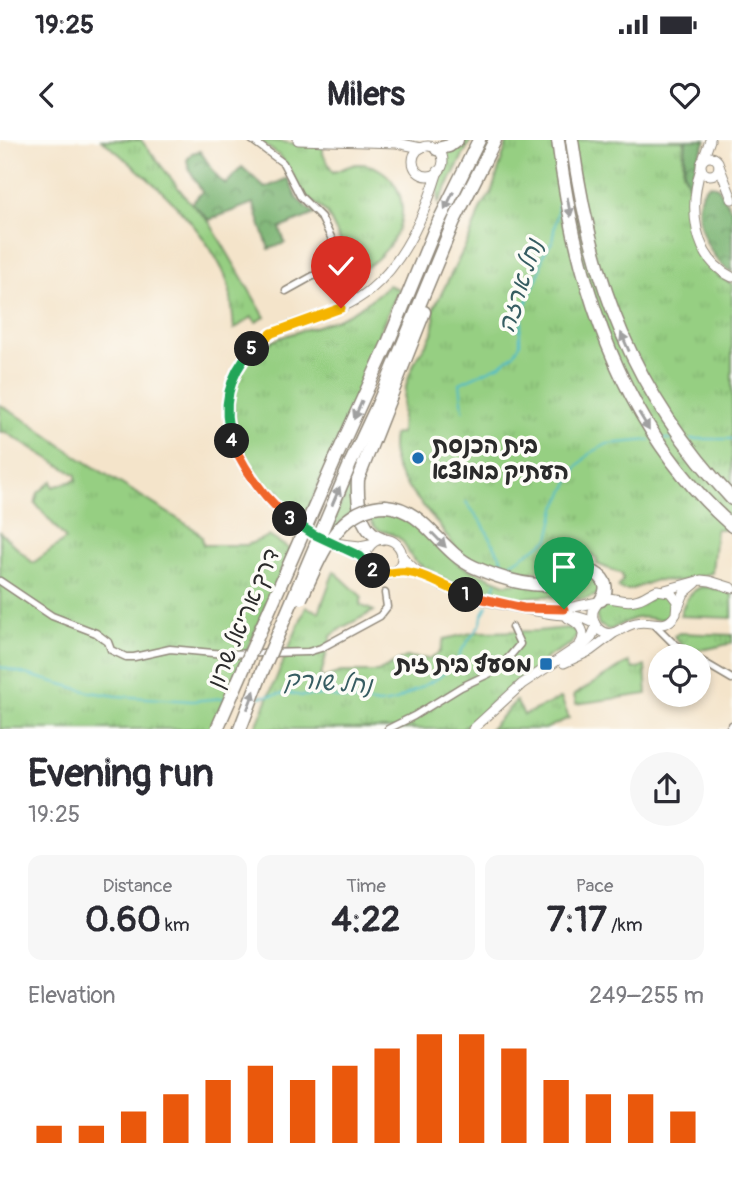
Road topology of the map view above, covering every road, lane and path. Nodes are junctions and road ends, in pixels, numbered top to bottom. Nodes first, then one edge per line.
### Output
1 (252, 140) edge
2 (298, 140) edge
3 (457, 140) edge
4 (479, 140) edge
5 (495, 140) edge
6 (558, 140) edge
7 (572, 140) edge
8 (710, 140) edge
9 (397, 141) edge
10 (382, 143) junction
11 (421, 148) junction
12 (437, 149) junction
13 (413, 162) junction
14 (702, 164) junction
15 (719, 166) junction
16 (438, 171) junction
17 (419, 173) junction
18 (711, 175) junction
19 (695, 196) junction
20 (731, 197) edge
21 (424, 210) junction
22 (455, 220) junction
23 (732, 277) edge
24 (286, 291) dead end
25 (732, 499) edge
26 (732, 526) edge
27 (327, 541) junction
28 (375, 541) junction
29 (402, 556) junction
30 (368, 565) junction
31 (394, 572) junction
32 (426, 576) junction
33 (701, 580) junction
34 (0, 581) edge
35 (732, 588) edge
36 (665, 590) junction
37 (385, 593) dead end
38 (599, 601) junction
39 (518, 607) junction
40 (678, 609) junction
41 (560, 615) junction
42 (673, 619) junction
43 (594, 623) junction
44 (653, 623) junction
45 (512, 627) dead end
46 (614, 633) junction
47 (675, 644) edge
48 (676, 644) edge
49 (564, 657) junction
50 (711, 667) edge
51 (262, 672) junction
52 (732, 679) edge
53 (506, 699) junction
54 (217, 729) edge
55 (240, 729) edge
56 (388, 729) edge
57 (473, 729) edge

1 - 24 street
2 - 10 main road
3 - 12 highway
4 -> 54 highway, דרך אריאל שרון, bridge
5 - 22 highway, דרך אריאל שרון
6 -> 26 highway
25 -> 7 highway
8 - 14 main road
9 - 10 main road
9 - 11 main road
10 - 13 main road
11 - 12 main road
11 - 13 main road
12 - 16 main road
13 - 17 main road
14 - 15 main road
14 - 18 main road
14 - 19 main road
15 - 18 main road
15 - 20 main road
16 - 17 main road
16 - 21 main road
17 - 21 main road
18 - 19 main road
18 - 20 main road
19 - 23 main road
21 - 27 main road
22 - 28 highway
51 -> 22 highway, דרך אריאל שרון, bridge
27 - 28 main road
27 - 30 main road
28 - 29 main road
28 - 30 main road
29 - 31 main road
29 - 32 main road
30 - 31 main road
31 - 32 main road
32 - 39 main road
33 - 35 main road
33 - 36 main road
33 - 40 main road
34 - 37 street
36 - 38 main road
36 - 40 main road
38 - 39 main road
38 - 43 main road
51 -> 38 highway, bridge
39 - 41 main road
40 - 42 main road
41 - 43 main road
41 - 49 main road
42 - 44 main road
42 - 48 street
43 - 46 main road
43 - 49 main road
44 - 46 main road
44 - 47 street
45 - 56 street
46 - 53 main road
49 - 53 main road
50 - 52 street
55 -> 51 highway, דרך אריאל שרון
53 - 57 main road

